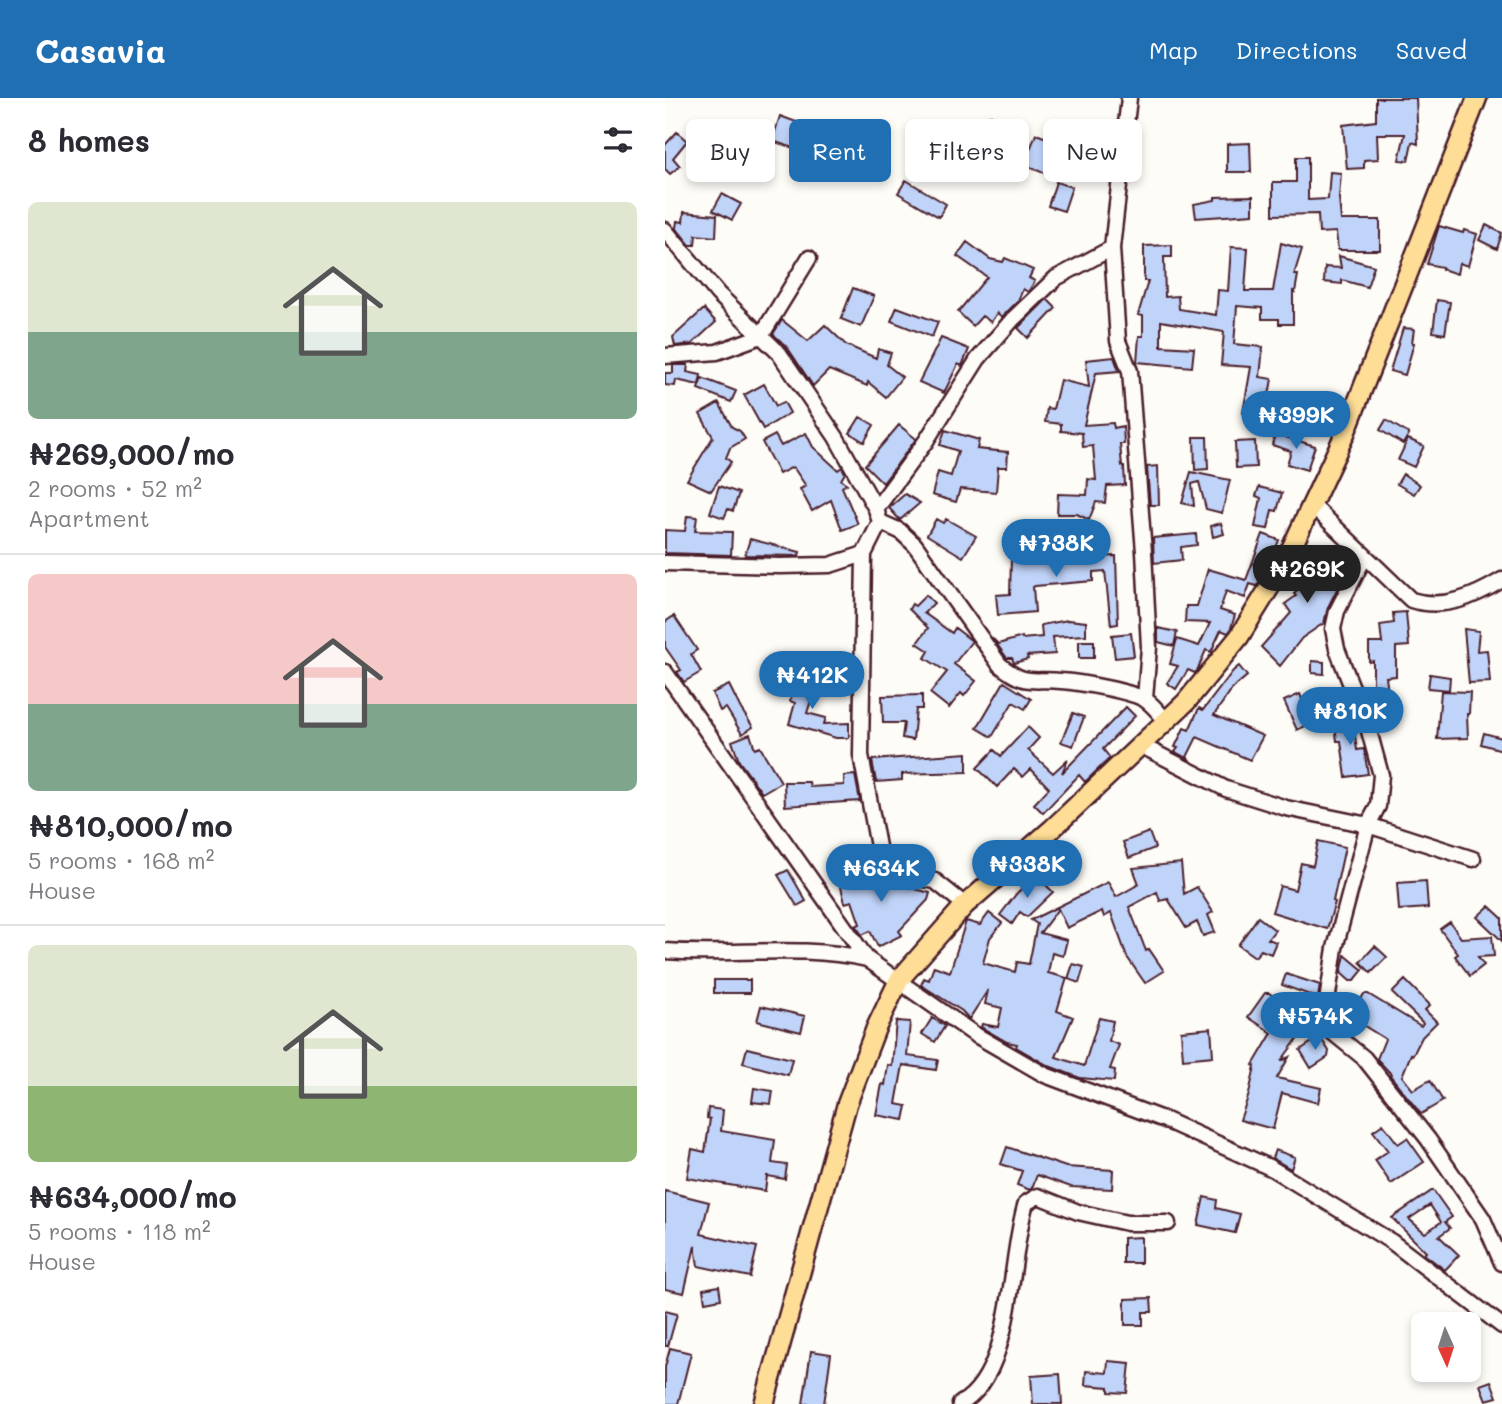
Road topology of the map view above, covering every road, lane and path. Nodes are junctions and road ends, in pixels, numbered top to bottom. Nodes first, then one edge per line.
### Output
1 (1129, 98) edge
2 (1477, 98) edge
3 (665, 230) edge
4 (1112, 248) junction
5 (809, 258) dead end
6 (761, 336) junction
7 (665, 356) edge
8 (1312, 505) junction
9 (878, 515) junction
10 (864, 554) junction
11 (1364, 558) junction
12 (665, 563) edge
13 (1502, 580) edge
14 (665, 672) edge
15 (1145, 699) junction
16 (1166, 721) junction
17 (1140, 745) junction
18 (1368, 825) junction
19 (1473, 859) dead end
20 (965, 905) junction
21 (665, 951) edge
22 (867, 959) junction
23 (899, 980) junction
24 (1168, 1223) dead end
25 (1502, 1263) edge
26 (1502, 1326) edge
27 (764, 1404) edge
28 (960, 1404) edge

1 - 4 street
2 - 8 main road
3 - 6 street
4 - 9 street
4 - 15 street
5 - 6 street
6 - 7 street
6 - 9 street
8 - 11 street
8 - 16 main road
9 - 10 street
9 - 15 street
10 - 12 street
10 - 20 street
11 - 13 street
11 - 18 street
14 - 22 street
15 - 16 street
16 - 17 main road
17 - 18 street
17 - 20 main road
18 - 19 street
18 - 25 street
20 - 23 main road
21 - 22 street
22 - 23 street
23 - 26 street
23 - 27 main road
24 - 28 street

